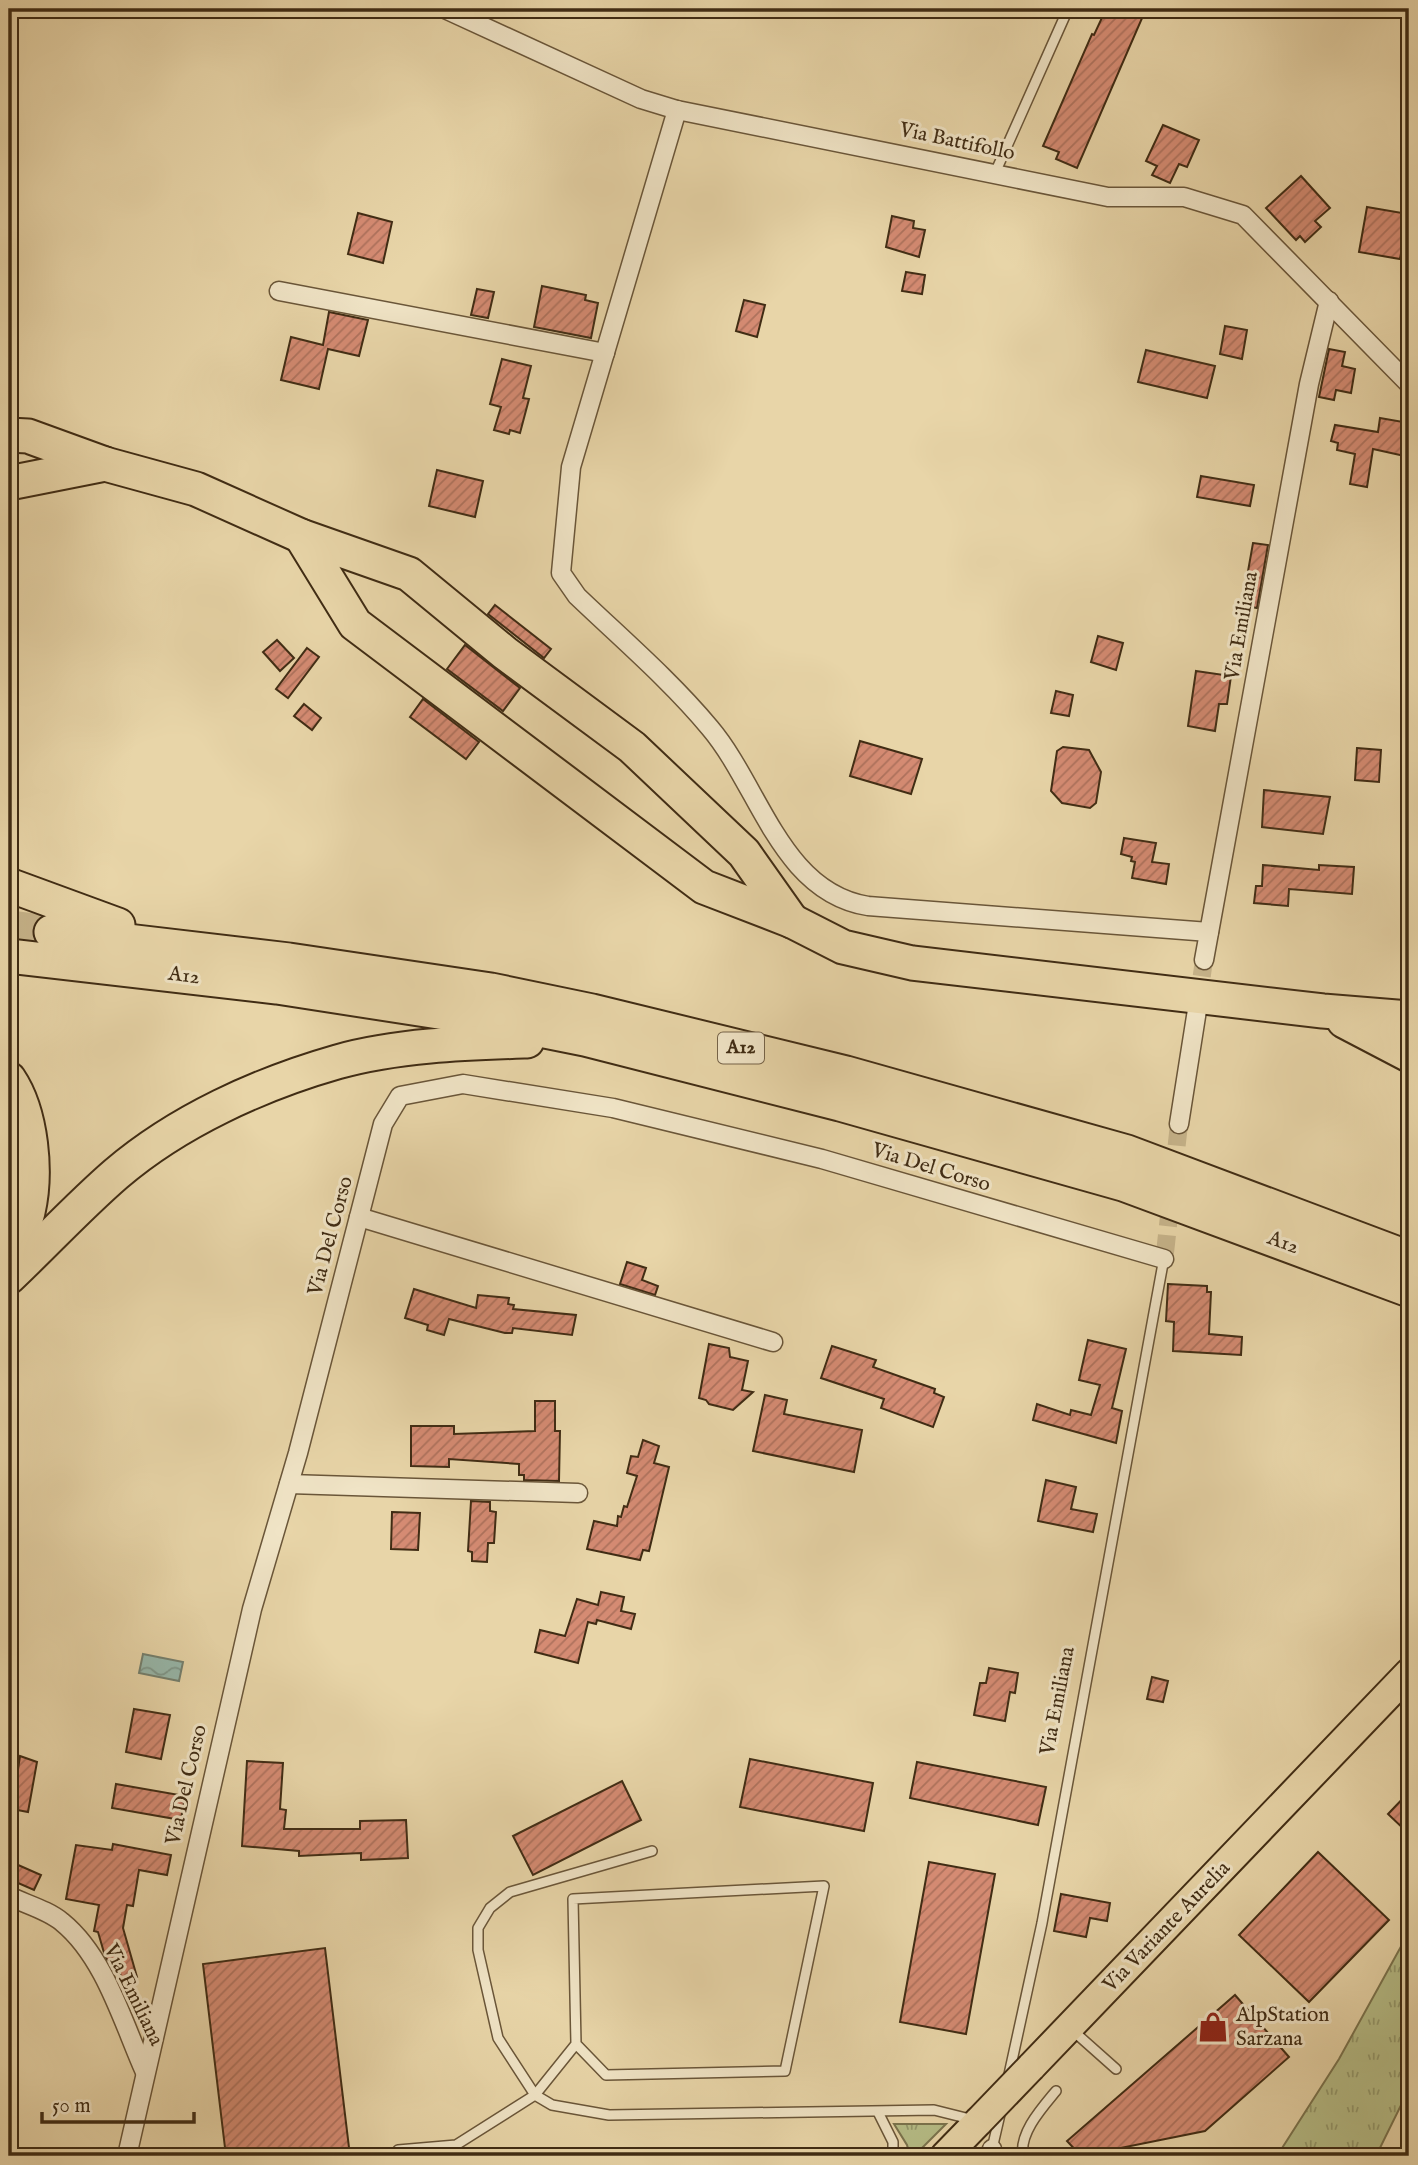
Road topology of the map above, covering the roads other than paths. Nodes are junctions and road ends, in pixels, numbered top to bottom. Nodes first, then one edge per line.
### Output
1 (444, 9) edge
2 (1068, 9) edge
3 (677, 110) junction
4 (995, 173) junction
5 (279, 291) dead end
6 (1329, 301) junction
7 (605, 353) junction
8 (1409, 384) edge
9 (9, 435) edge
10 (9, 455) edge
11 (105, 464) junction
12 (9, 483) edge
13 (301, 536) junction
14 (9, 885) edge
15 (792, 921) junction
16 (51, 932) tunnel mouth
17 (1209, 932) junction
18 (187, 948) junction
19 (9, 956) edge
20 (1204, 960) tunnel mouth
21 (1197, 1010) tunnel mouth
22 (1323, 1011) junction
23 (1409, 1018) edge
24 (585, 1039) junction
25 (1409, 1055) edge
26 (9, 1079) edge
27 (1179, 1124) tunnel mouth
28 (359, 1217) junction
29 (9, 1252) edge
30 (1165, 1256) joint
31 (1409, 1258) edge
32 (9, 1276) edge
33 (1409, 1290) edge
34 (773, 1342) dead end
35 (289, 1484) junction
36 (578, 1493) dead end
37 (1409, 1654) edge
38 (1409, 1673) edge
39 (1387, 1696) junction
40 (652, 1852) dead end
41 (9, 1896) edge
42 (1070, 2028) junction
43 (576, 2044) junction
44 (1116, 2069) dead end
45 (145, 2072) junction
46 (1056, 2091) dead end
47 (535, 2095) junction
48 (878, 2112) junction
49 (979, 2121) junction
50 (398, 2150) dead end
51 (991, 2153) edge
52 (127, 2156) edge
53 (893, 2156) edge
54 (945, 2156) edge
55 (1023, 2156) edge

1 - 3 street, Via Battifollo
2 - 4 lane
3 - 4 street, Via Battifollo
3 - 7 street
4 - 6 street, Via Battifollo
5 - 7 street
6 - 8 street, Via Battifollo
6 - 17 street, Via Emiliana
7 - 17 street
9 - 11 highway
10 - 11 highway
11 - 12 highway
11 - 13 highway
13 - 15 highway
13 - 15 highway
14 - 18 highway
15 - 22 highway
16 - 18 highway, A12 / A12
17 - 20 street, Via Emiliana
18 - 31 highway, A12 / A12
19 - 24 highway, A12 / A12
21 - 27 street
22 - 23 highway
22 - 25 highway
24 - 32 highway
24 - 33 highway, A12 / A12
26 - 29 highway
28 - 30 street, Via Del Corso
28 - 34 street
28 - 35 street, Via Del Corso
30 - 51 lane, Via Emiliana
35 - 36 street
35 - 45 street, Via Del Corso
37 - 39 main road, Via Variante Aurelia
38 - 39 main road, Via Variante Aurelia
39 - 42 main road, Via Variante Aurelia
40 - 47 lane
41 - 45 street, Via Emiliana
42 - 44 lane
42 - 49 main road, Via Variante Aurelia, bridge
43 - 43 lane
43 - 47 lane
45 - 52 street, Via Del Corso
46 - 55 lane
47 - 48 lane
47 - 50 lane
48 - 49 lane
48 - 53 lane
49 - 54 main road, Via Variante Aurelia

